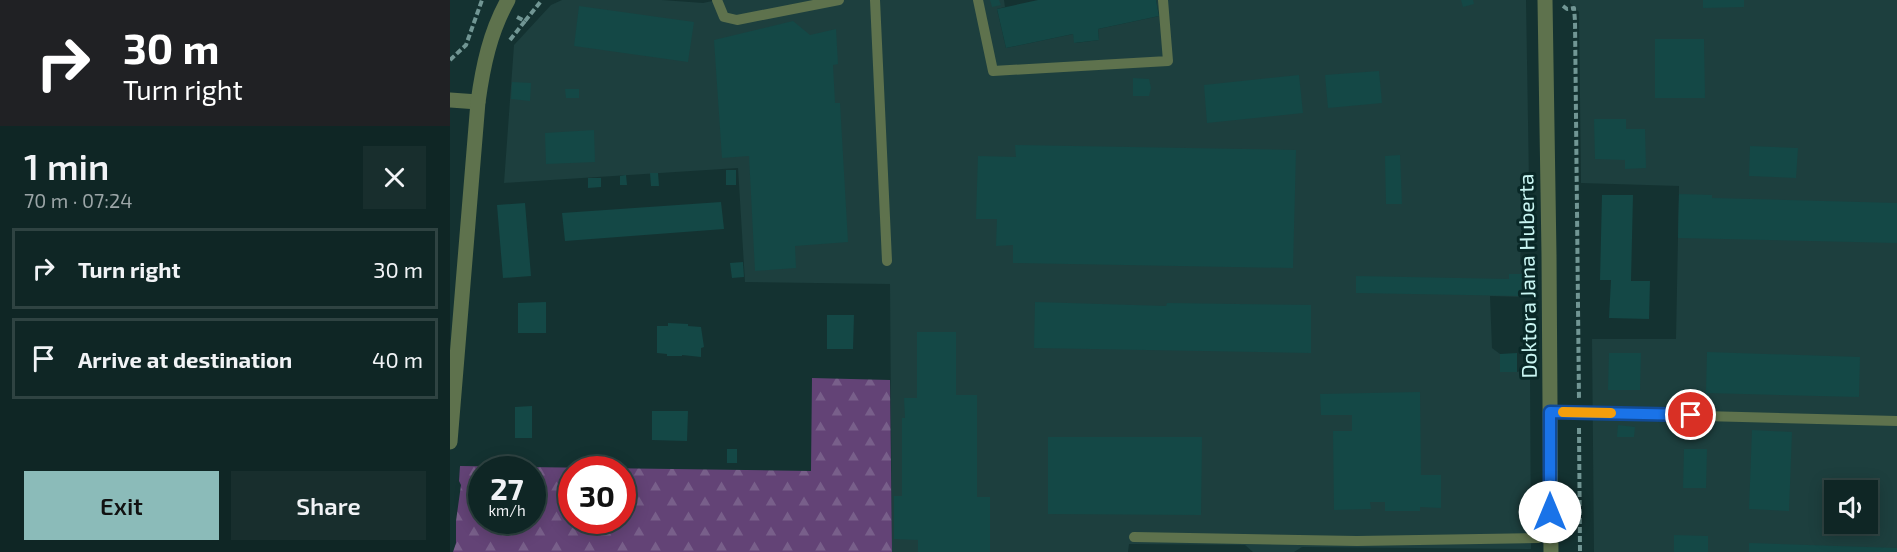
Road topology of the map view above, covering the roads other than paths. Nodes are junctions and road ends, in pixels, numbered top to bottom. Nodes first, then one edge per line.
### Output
1 (508, 0) edge
2 (717, 0) edge
3 (839, 0) edge
4 (875, 0) edge
5 (978, 0) edge
6 (1163, 0) edge
7 (1545, 0) edge
8 (450, 100) edge
9 (478, 102) junction
10 (887, 261) dead end
11 (1550, 412) junction
12 (1897, 421) edge
13 (450, 442) edge
14 (1551, 534) junction
15 (1134, 537) dead end
16 (1551, 552) edge

1 - 9 street
2 - 3 lane
4 - 10 lane
5 - 6 lane
7 - 11 street, Doktora Jana Huberta
8 - 9 street
9 - 13 street
11 - 12 lane
11 - 14 street, Doktora Jana Huberta
14 - 15 lane
14 - 16 street, Doktora Jana Huberta

